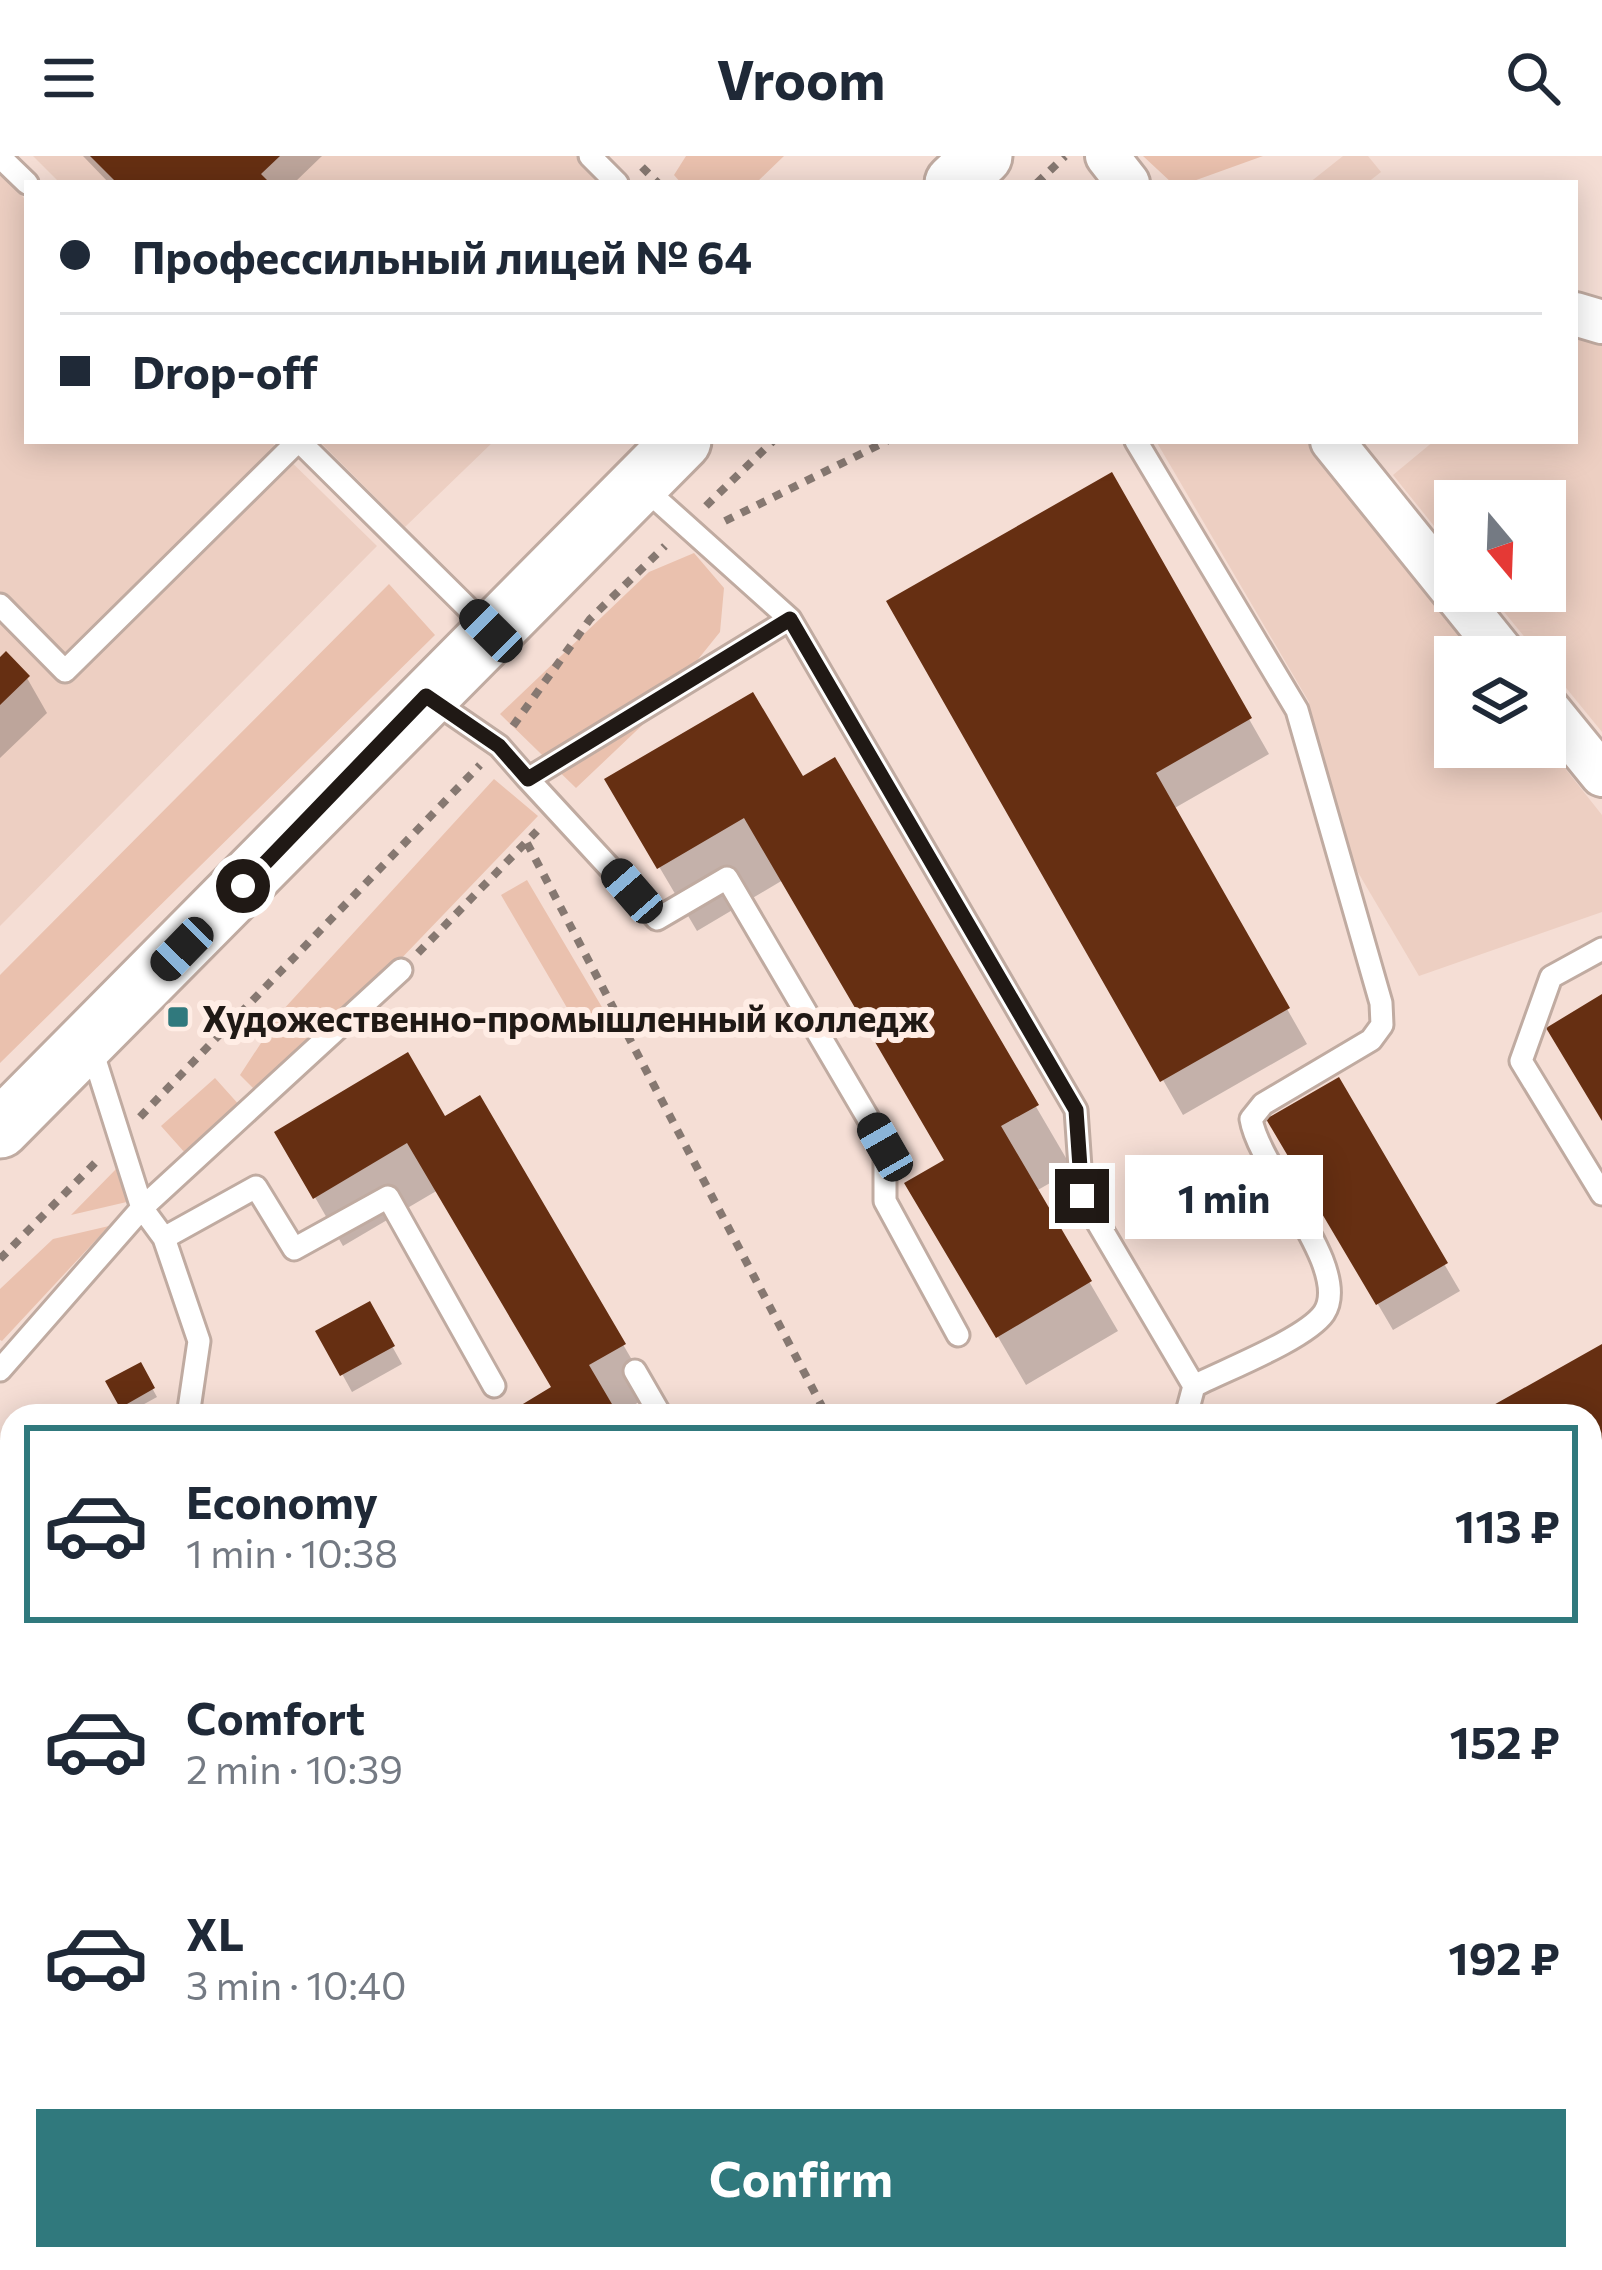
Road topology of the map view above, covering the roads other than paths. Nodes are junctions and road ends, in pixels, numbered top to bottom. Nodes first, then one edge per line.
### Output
1 (590, 156) edge
2 (983, 156) edge
3 (1107, 156) edge
4 (0, 157) edge
5 (24, 180) edge
6 (614, 180) edge
7 (957, 180) edge
8 (1126, 180) edge
9 (296, 444) edge
10 (302, 444) edge
11 (679, 444) edge
12 (1138, 444) edge
13 (1334, 444) edge
14 (638, 483) junction
15 (0, 605) edge
16 (790, 619) junction
17 (491, 631) junction
18 (1489, 636) edge
19 (426, 696) junction
20 (1566, 731) edge
21 (1602, 775) edge
22 (528, 779) junction
23 (1602, 949) edge
24 (401, 970) road end
25 (90, 1044) junction
26 (0, 1129) edge
27 (1602, 1194) edge
28 (142, 1208) junction
29 (164, 1238) junction
30 (958, 1335) dead end
31 (0, 1370) edge
32 (635, 1371) dead end
33 (494, 1386) dead end
34 (1195, 1386) junction
35 (190, 1404) edge
36 (654, 1404) edge
37 (1190, 1404) edge

1 - 6 lane
2 - 7 main road
3 - 8 street
4 - 5 lane
9 - 15 lane
10 - 17 lane
11 - 14 main road
12 - 34 lane
13 - 18 street
14 - 16 lane
14 - 17 main road
16 - 22 lane
16 - 34 lane
17 - 19 main road
19 - 22 lane
19 - 25 main road
20 - 21 street
22 - 30 lane
23 - 27 lane
24 - 28 lane
25 - 26 main road
25 - 28 lane
28 - 29 lane
28 - 31 lane
29 - 33 lane
29 - 35 lane
32 - 36 lane
34 - 37 lane

